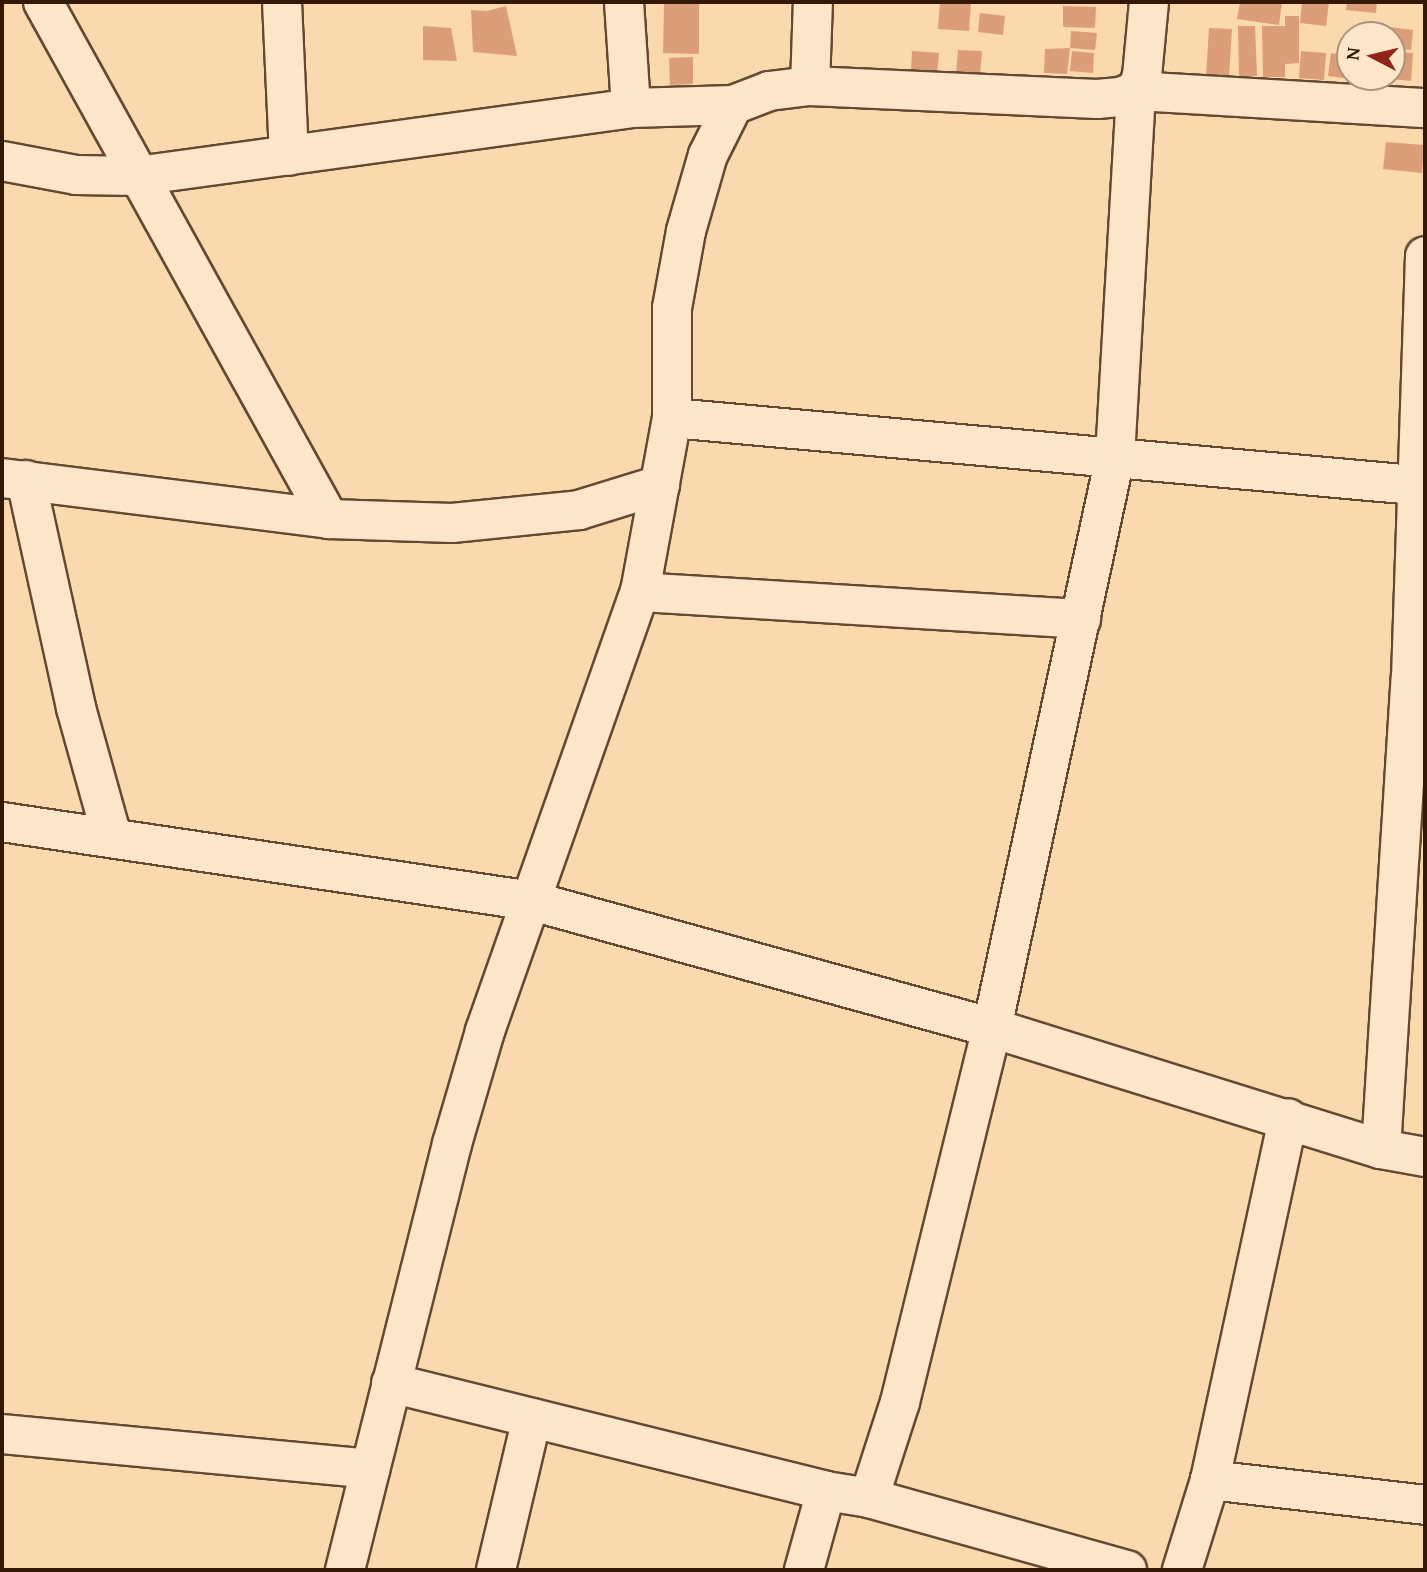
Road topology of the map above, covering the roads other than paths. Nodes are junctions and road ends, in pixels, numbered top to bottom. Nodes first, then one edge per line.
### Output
1 (43, 2) edge
2 (282, 2) edge
3 (624, 2) edge
4 (813, 2) edge
5 (1149, 2) edge
6 (810, 86) junction
7 (1136, 91) junction
8 (733, 105) junction
9 (631, 108) junction
10 (1425, 108) edge
11 (289, 156) junction
12 (2, 161) edge
13 (137, 176) junction
14 (1425, 256) edge
15 (672, 418) junction
16 (1115, 457) junction
17 (14, 479) edge
18 (660, 485) junction
19 (1422, 486) edge
20 (329, 519) junction
21 (640, 592) junction
22 (1081, 619) junction
23 (1418, 679) edge
24 (2, 822) edge
25 (113, 837) junction
26 (532, 901) junction
27 (992, 1028) junction
28 (1288, 1118) junction
29 (1381, 1149) junction
30 (1425, 1157) edge
31 (391, 1383) junction
32 (533, 1418) junction
33 (2, 1434) edge
34 (370, 1469) junction
35 (1210, 1480) junction
36 (827, 1491) junction
37 (869, 1498) junction
38 (1425, 1506) edge
39 (345, 1570) edge
40 (496, 1570) edge
41 (804, 1570) edge
42 (1126, 1570) edge
43 (1182, 1570) edge

1 - 13 street
2 - 11 street
3 - 9 street
4 - 6 street
5 - 7 street
6 - 7 street
6 - 8 street
7 - 10 street
7 - 16 street
8 - 9 street
8 - 15 street
9 - 11 street
11 - 13 street
12 - 13 street
13 - 20 street
14 - 19 street
15 - 16 street
15 - 18 street
16 - 19 street
16 - 22 street
17 - 20 street
17 - 25 street
18 - 20 street
18 - 21 street
19 - 23 street
21 - 22 street
21 - 26 street
22 - 27 street
23 - 29 street
24 - 25 street
25 - 26 street
26 - 27 street
26 - 31 street
27 - 28 street
27 - 37 street
28 - 29 street
28 - 35 street
29 - 30 street
31 - 32 street
31 - 34 street
32 - 36 street
32 - 40 street
33 - 34 street
34 - 39 street
35 - 38 street
35 - 43 street
36 - 37 street
36 - 41 street
37 - 42 street

